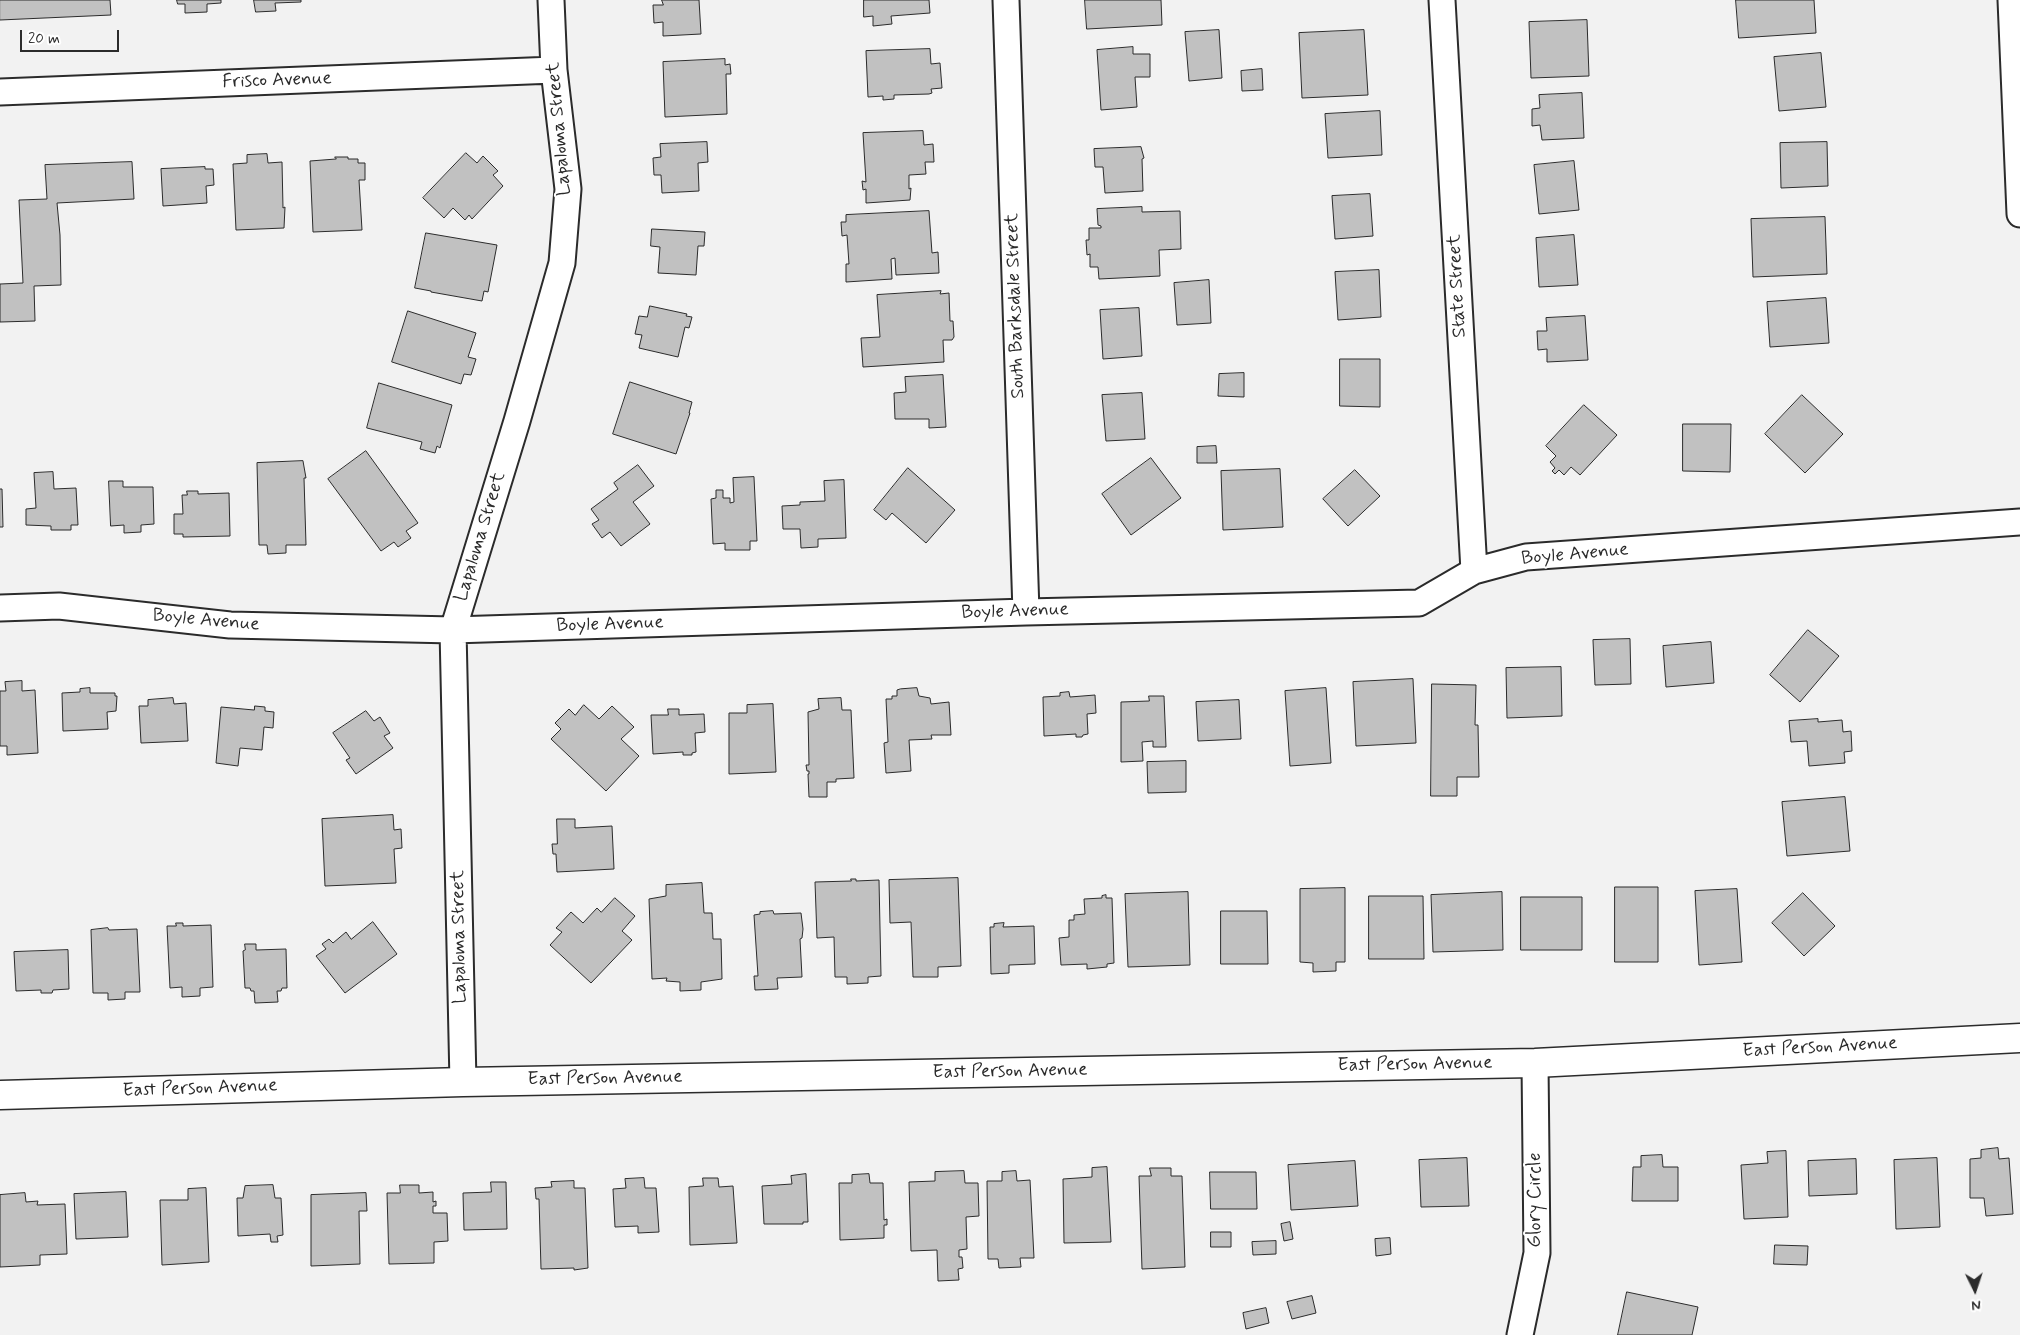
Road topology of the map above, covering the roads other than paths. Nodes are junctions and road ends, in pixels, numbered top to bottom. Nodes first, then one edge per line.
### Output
1 (552, 0) edge
2 (1006, 0) edge
3 (1442, 0) edge
4 (2011, 0) edge
5 (554, 70) junction
6 (0, 92) edge
7 (2020, 214) edge
8 (2020, 522) edge
9 (1474, 571) junction
10 (0, 608) edge
11 (1026, 612) junction
12 (453, 630) junction
13 (2020, 1038) edge
14 (1535, 1063) junction
15 (463, 1082) junction
16 (0, 1095) edge
17 (1520, 1335) edge

1 - 5 street, Lapaloma Street
2 - 11 street, South Barksdale Street
3 - 9 street, State Street
4 - 7 street
5 - 6 street, Frisco Avenue
5 - 12 street, Lapaloma Street
8 - 9 street, Boyle Avenue
9 - 11 street, Boyle Avenue
10 - 12 street, Boyle Avenue
11 - 12 street, Boyle Avenue
12 - 15 street, Lapaloma Street
13 - 14 main road, East Person Avenue
14 - 15 main road, East Person Avenue
14 - 17 street, Glory Circle
15 - 16 main road, East Person Avenue

